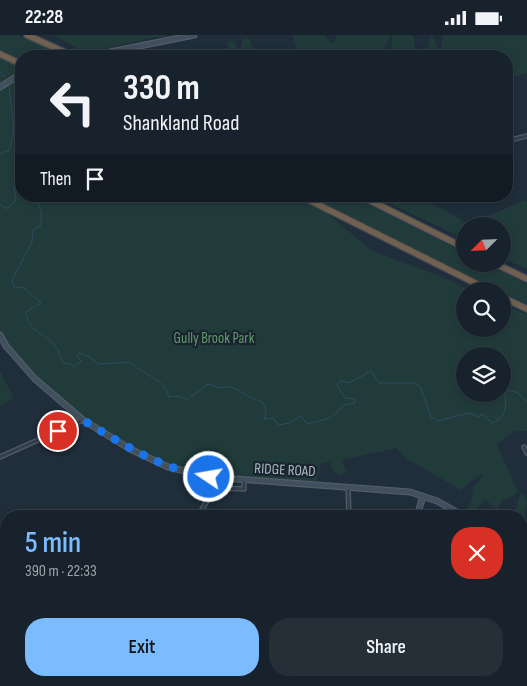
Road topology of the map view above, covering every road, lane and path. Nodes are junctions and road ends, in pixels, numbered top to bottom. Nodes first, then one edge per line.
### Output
1 (27, 35) edge
2 (194, 35) edge
3 (59, 50) edge
4 (120, 50) edge
5 (0, 53) edge
6 (15, 61) edge
7 (15, 78) edge
8 (0, 87) edge
9 (527, 136) edge
10 (513, 139) edge
11 (313, 202) edge
12 (373, 202) edge
13 (456, 244) edge
14 (511, 271) edge
15 (527, 279) edge
16 (473, 282) edge
17 (511, 301) edge
18 (527, 309) edge
19 (0, 335) edge
20 (83, 420) junction
21 (524, 447) dead end
22 (527, 453) edge
23 (0, 457) edge
24 (244, 481) junction
25 (348, 487) junction
26 (423, 496) junction
27 (202, 510) edge
28 (349, 510) edge
29 (419, 510) edge
30 (452, 510) edge

1 - 3 highway
2 - 4 main road
5 - 6 highway
7 - 8 main road
9 - 10 street
11 - 16 highway
12 - 13 highway
14 - 15 highway
17 - 18 highway
19 - 20 main road, RIDGE ROAD
20 - 23 street
20 - 24 main road, RIDGE ROAD
21 - 22 street
24 - 25 main road, RIDGE ROAD
24 - 27 street
25 - 26 main road, RIDGE ROAD
25 - 28 street
26 - 29 main road
26 - 30 main road, RIDGE ROAD

